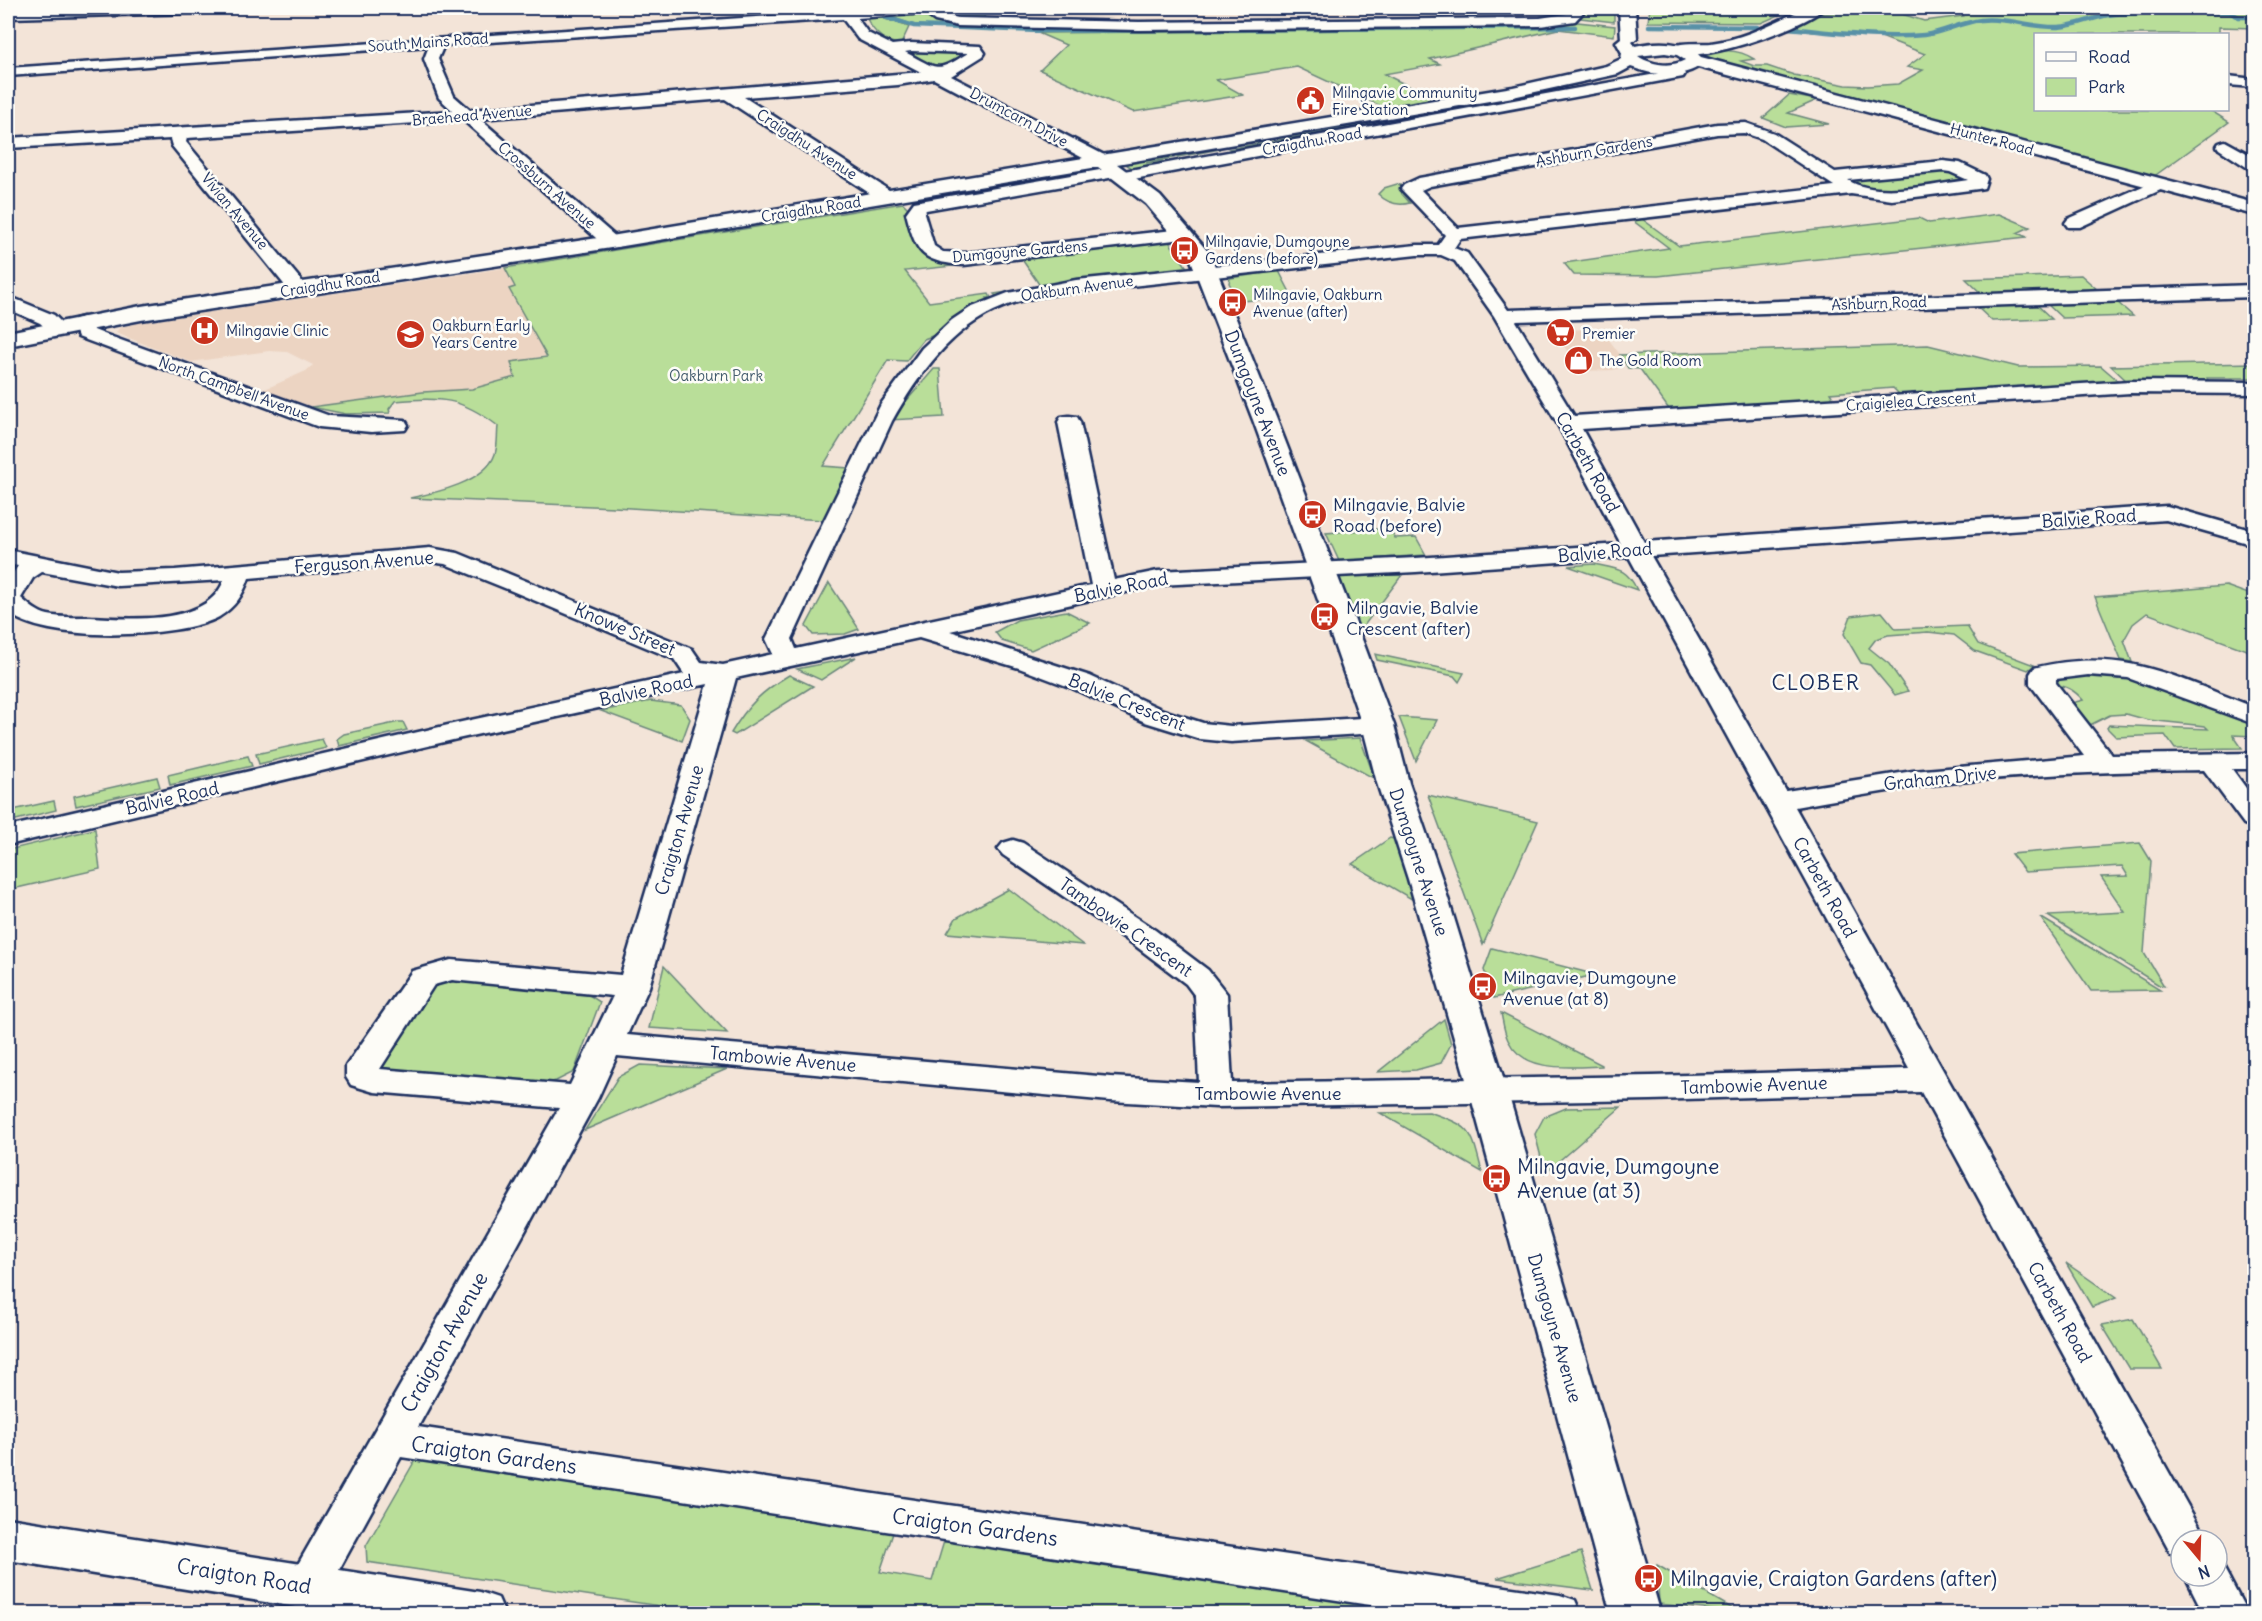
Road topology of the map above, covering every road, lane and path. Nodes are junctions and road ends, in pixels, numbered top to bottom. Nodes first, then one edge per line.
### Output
1 (228, 8) edge
2 (927, 8) edge
3 (1134, 8) edge
4 (1274, 8) edge
5 (1419, 8) edge
6 (1580, 8) edge
7 (1627, 8) edge
8 (1816, 8) edge
9 (46, 10) edge
10 (1057, 10) dead end
11 (8, 14) edge
12 (730, 15) edge
13 (848, 16) junction
14 (1428, 23) junction
15 (1281, 25) junction
16 (1056, 26) junction
17 (1139, 26) junction
18 (438, 41) junction
19 (888, 50) junction
20 (1630, 50) junction
21 (1687, 59) junction
22 (1655, 68) junction
23 (1612, 70) junction
24 (8, 72) edge
25 (935, 74) junction
26 (2229, 81) edge
27 (2254, 83) edge
28 (727, 93) junction
29 (465, 115) junction
30 (179, 132) junction
31 (8, 143) edge
32 (2225, 146) dead end
33 (2254, 164) edge
34 (1114, 170) junction
35 (1832, 177) junction
36 (2159, 184) junction
37 (1851, 189) junction
38 (886, 196) junction
39 (2254, 209) edge
40 (2074, 223) dead end
41 (1184, 234) junction
42 (611, 242) junction
43 (1449, 242) junction
44 (1209, 272) junction
45 (298, 289) junction
46 (2254, 291) edge
47 (8, 302) edge
48 (1503, 316) junction
49 (83, 323) junction
50 (57, 328) junction
51 (8, 339) edge
52 (2254, 388) edge
53 (1069, 422) dead end
54 (1568, 423) junction
55 (397, 425) dead end
56 (2254, 538) edge
57 (1637, 549) junction
58 (8, 557) edge
59 (38, 564) junction
60 (1321, 571) junction
61 (239, 572) junction
62 (521, 586) joint
63 (1104, 590) junction
64 (918, 629) junction
65 (787, 658) junction
66 (724, 673) junction
67 (2254, 716) edge
68 (1378, 725) junction
69 (2212, 761) junction
70 (2254, 761) edge
71 (2104, 764) junction
72 (1778, 801) junction
73 (2254, 818) edge
74 (8, 836) edge
75 (1013, 849) dead end
76 (633, 987) junction
77 (606, 1044) junction
78 (1931, 1080) junction
79 (1488, 1090) junction
80 (1216, 1095) junction
81 (581, 1098) junction
82 (389, 1439) junction
83 (2179, 1528) edge
84 (8, 1539) edge
85 (308, 1586) junction
86 (2212, 1588) edge
87 (480, 1614) edge
88 (1560, 1614) edge
89 (1636, 1614) edge
90 (2226, 1614) edge

1 - 9 street
2 - 13 street, South Mains Road
2 - 16 street
3 - 17 street
4 - 15 street
5 - 14 street
6 - 14 street
7 - 20 street
8 - 21 street, Craigdhu Road
9 - 11 street
10 - 16 street
12 - 13 street, South Mains Road
12 - 18 street, South Mains Road
13 - 19 street, Drumcarn Drive
14 - 15 street
15 - 17 street
16 - 17 street
18 - 24 street, South Mains Road
18 - 29 street, Crossburn Avenue
19 - 25 street, Drumcarn Drive
19 - 25 street, Drumcarn Drive
20 - 21 street, Craigdhu Road
20 - 22 street
20 - 23 street, Craigdhu Road
21 - 22 street, Craigdhu Road
21 - 34 street, Craigdhu Road
21 - 36 street, Hunter Road
22 - 23 street, Craigdhu Road
23 - 34 street, Craigdhu Road
25 - 28 street, Braehead Avenue
25 - 34 street, Drumcarn Drive
26 - 27 street
28 - 29 street, Braehead Avenue
28 - 38 street, Craigdhu Avenue
29 - 30 street, Braehead Avenue
29 - 42 street, Crossburn Avenue
30 - 31 street, Braehead Avenue
30 - 45 street, Vivian Avenue
32 - 33 street
34 - 38 street, Craigdhu Road
34 - 41 street, Dumgoyne Avenue
34 - 41 street, Dumgoyne Gardens
35 - 37 street, Ashburn Gardens
35 - 37 street, Ashburn Gardens
35 - 43 street, Ashburn Gardens
36 - 39 street, Hunter Road
36 - 40 street
37 - 43 street, Ashburn Gardens
38 - 42 street, Craigdhu Road
41 - 44 street, Dumgoyne Avenue
42 - 45 street, Craigdhu Road
43 - 44 street, Oakburn Avenue
43 - 48 street, Carbeth Road
44 - 60 street, Dumgoyne Avenue
44 - 65 street, Oakburn Avenue
45 - 49 street, Craigdhu Road
46 - 48 street, Ashburn Road
47 - 50 street
48 - 54 street, Carbeth Road
49 - 50 street, Craigdhu Road
49 - 55 street, North Campbell Avenue
50 - 51 street, Craigdhu Road
52 - 54 street, Craigielea Crescent
53 - 63 street
54 - 57 street, Carbeth Road
56 - 57 street, Balvie Road
57 - 60 street, Balvie Road
57 - 72 street, Carbeth Road
58 - 59 street, Ferguson Avenue
59 - 61 street, Ferguson Avenue
59 - 61 street
60 - 63 street, Balvie Road
60 - 68 street, Dumgoyne Avenue
61 - 62 street, Ferguson Avenue
62 - 66 street, Knowe Street
63 - 64 street, Balvie Road
64 - 65 street, Balvie Road
64 - 68 street, Balvie Crescent
65 - 66 street, Balvie Road
66 - 74 street, Balvie Road
66 - 76 street, Craigton Avenue
67 - 71 street
68 - 79 street, Dumgoyne Avenue
69 - 70 street, Graham Drive
69 - 71 street, Graham Drive
69 - 73 street
71 - 72 street, Graham Drive
72 - 78 street, Carbeth Road
75 - 80 street, Tambowie Crescent
76 - 77 street, Craigton Avenue
76 - 81 street
77 - 80 street, Tambowie Avenue
77 - 81 street, Craigton Avenue
78 - 79 street, Tambowie Avenue
78 - 83 street, Carbeth Road
79 - 80 street, Tambowie Avenue
79 - 89 street, Dumgoyne Avenue
81 - 82 street, Craigton Avenue
82 - 85 street, Craigton Avenue
82 - 88 street, Craigton Gardens
84 - 85 street, Craigton Road
85 - 87 street, Craigton Road
86 - 90 street

